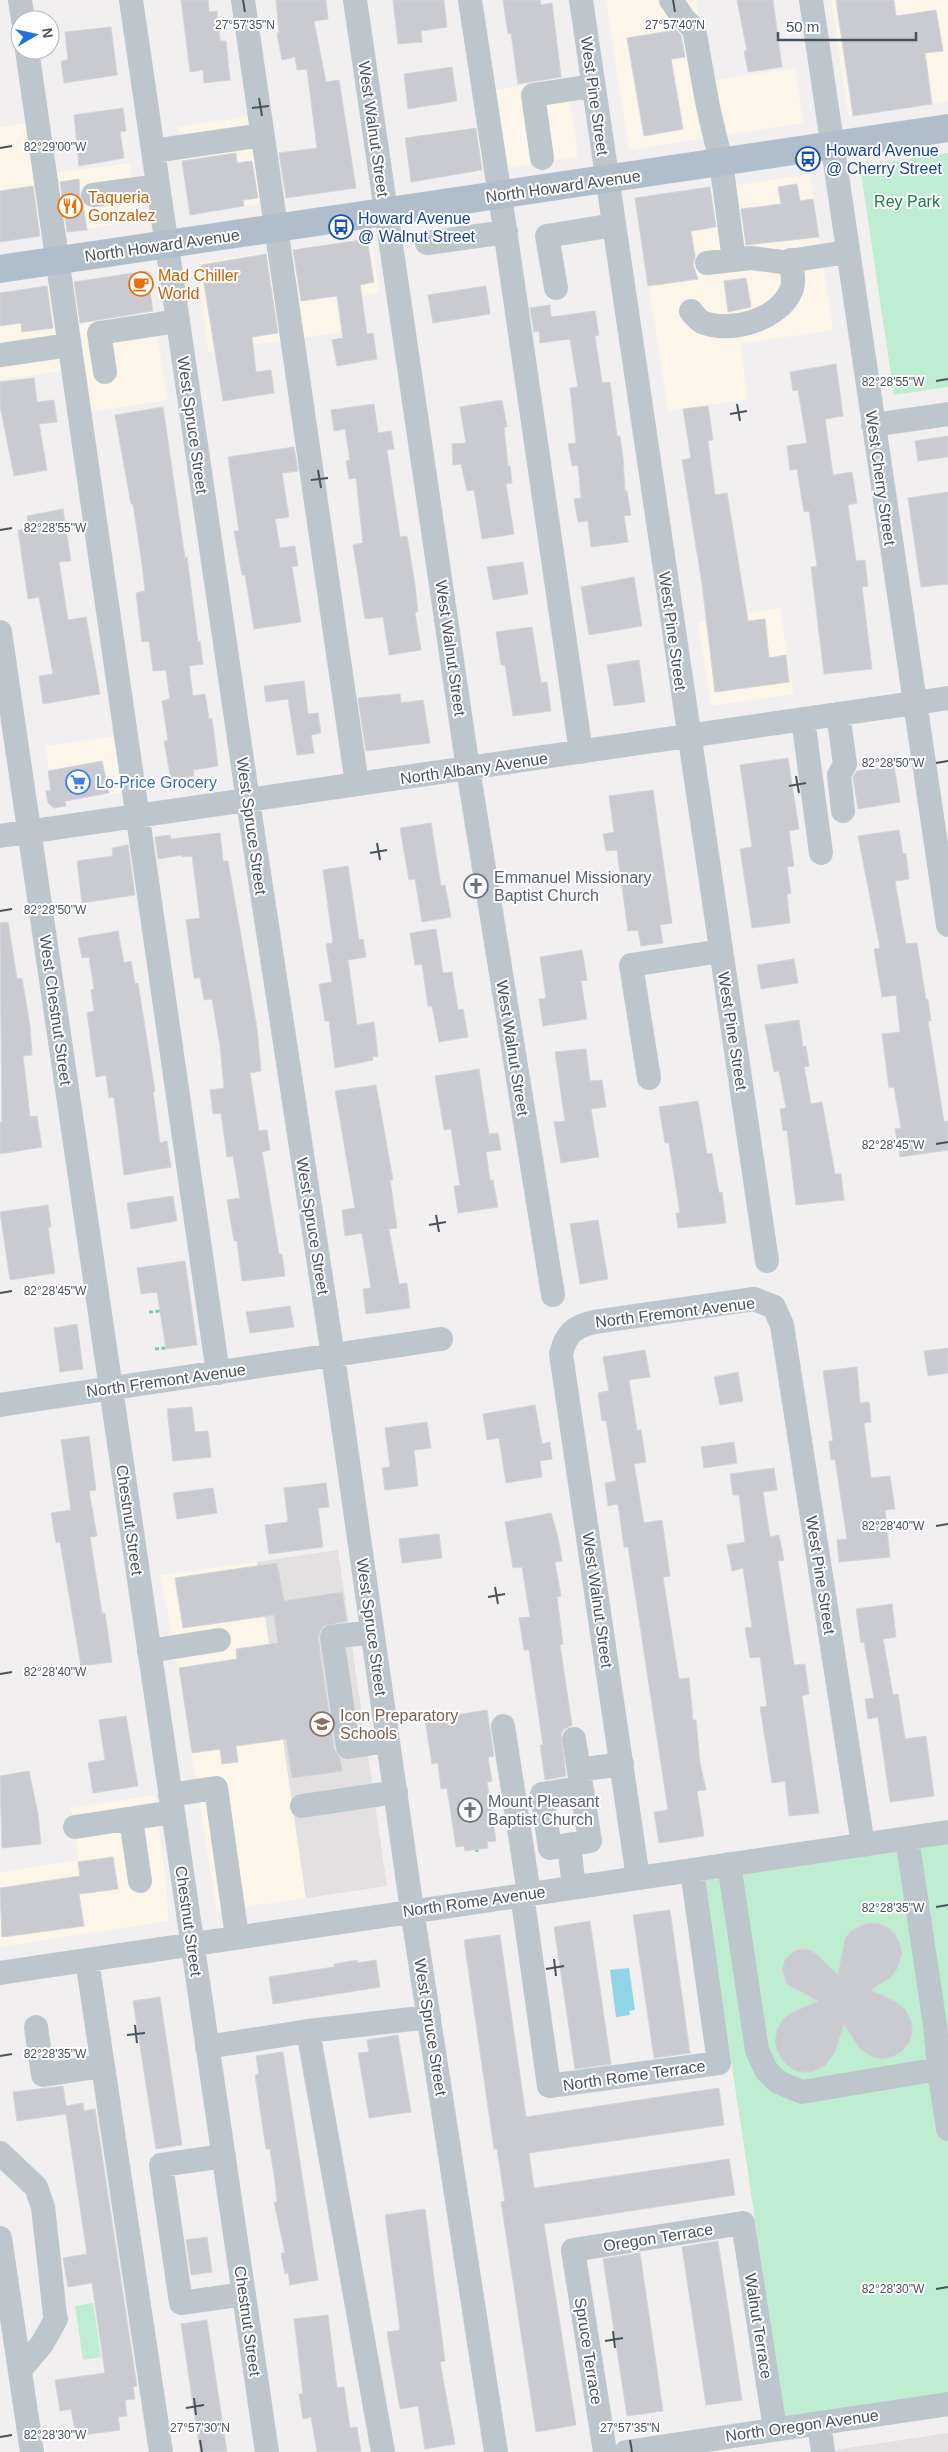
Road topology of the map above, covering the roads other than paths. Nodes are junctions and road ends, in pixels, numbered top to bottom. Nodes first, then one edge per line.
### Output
1 (131, 0) edge
2 (244, 0) edge
3 (355, 0) edge
4 (470, 0) edge
5 (581, 0) edge
6 (671, 0) edge
7 (811, 0) edge
8 (28, 60) edge
9 (593, 86) junction
10 (948, 128) edge
11 (256, 136) dead end
12 (832, 146) junction
13 (153, 151) junction
14 (542, 158) dead end
15 (721, 162) junction
16 (607, 179) junction
17 (158, 186) junction
18 (93, 195) dead end
19 (500, 195) junction
20 (386, 212) junction
21 (614, 225) junction
22 (278, 228) junction
23 (506, 232) junction
24 (427, 243) dead end
25 (166, 244) junction
26 (847, 252) junction
27 (58, 260) junction
28 (734, 260) junction
29 (791, 260) junction
30 (707, 263) dead end
31 (0, 269) edge
32 (556, 288) dead end
33 (691, 311) dead end
34 (178, 321) junction
35 (56, 347) dead end
36 (0, 354) edge
37 (105, 372) dead end
38 (948, 414) edge
39 (873, 425) junction
40 (0, 632) edge
41 (948, 698) edge
42 (914, 703) junction
43 (838, 714) junction
44 (803, 720) junction
45 (689, 736) junction
46 (581, 752) junction
47 (468, 769) junction
48 (356, 784) junction
49 (248, 800) junction
50 (843, 811) dead end
51 (139, 816) junction
52 (29, 832) junction
53 (0, 836) edge
54 (821, 853) dead end
55 (948, 925) edge
56 (721, 951) junction
57 (649, 1078) dead end
58 (767, 1261) dead end
59 (553, 1295) dead end
60 (774, 1307) joint
61 (576, 1327) joint
62 (441, 1339) dead end
63 (333, 1356) junction
64 (218, 1373) junction
65 (111, 1389) junction
66 (0, 1403) edge
67 (372, 1632) junction
68 (219, 1640) dead end
69 (149, 1651) junction
70 (503, 1726) dead end
71 (574, 1739) dead end
72 (388, 1741) junction
73 (622, 1764) junction
74 (580, 1779) junction
75 (396, 1792) junction
76 (172, 1803) junction
77 (302, 1806) dead end
78 (131, 1819) junction
79 (75, 1827) dead end
80 (948, 1832) edge
81 (907, 1838) junction
82 (569, 1845) junction
83 (863, 1845) junction
84 (729, 1864) junction
85 (692, 1870) junction
86 (638, 1878) junction
87 (140, 1881) dead end
88 (574, 1887) junction
89 (526, 1894) junction
90 (412, 1910) junction
91 (237, 1938) junction
92 (192, 1945) junction
93 (87, 1960) junction
94 (0, 1973) edge
95 (429, 2017) junction
96 (36, 2027) dead end
97 (308, 2031) junction
98 (208, 2046) junction
99 (103, 2066) junction
100 (943, 2068) edge
101 (948, 2129) edge
102 (0, 2153) edge
103 (224, 2156) junction
104 (743, 2224) joint
105 (0, 2238) edge
106 (573, 2250) joint
107 (2, 2265) edge
108 (244, 2294) junction
109 (20, 2370) junction
110 (948, 2404) edge
111 (819, 2423) junction
112 (775, 2429) junction
113 (32, 2452) edge
114 (161, 2452) edge
115 (267, 2452) edge
116 (383, 2452) edge
117 (496, 2452) edge
118 (604, 2452) edge
119 (626, 2452) edge
120 (823, 2452) edge

1 - 13 street, West Spruce Street
2 - 22 street
3 - 20 street, West Walnut Street
4 - 19 street
5 - 9 street, West Pine Street
6 - 15 street
7 - 12 street, West Cherry Street
8 - 27 street
9 - 14 street
9 - 16 street, West Pine Street
10 - 12 main road, North Howard Avenue
11 - 13 street
12 - 15 main road, North Howard Avenue
12 - 26 street, West Cherry Street
13 - 17 street, West Spruce Street
15 - 16 main road, North Howard Avenue
15 - 28 street
16 - 19 main road, North Howard Avenue
16 - 21 street, West Pine Street
17 - 18 street
17 - 25 street, West Spruce Street
19 - 20 main road, North Howard Avenue
19 - 23 street
20 - 22 main road, North Howard Avenue
20 - 47 street, West Walnut Street
21 - 32 street
21 - 45 street, West Pine Street
22 - 25 main road, North Howard Avenue
22 - 48 street
23 - 24 street
23 - 46 street
25 - 27 main road, North Howard Avenue
25 - 34 street, West Spruce Street
26 - 29 street
26 - 39 street, West Cherry Street
27 - 31 main road, North Howard Avenue
27 - 51 street
28 - 29 street
28 - 30 street
29 - 33 street
34 - 37 street
34 - 49 street, West Spruce Street
35 - 36 street
38 - 39 street
39 - 42 street, West Cherry Street
40 - 52 street, West Chestnut Street
41 - 42 street, North Albany Avenue
42 - 43 street, North Albany Avenue
42 - 55 street, West Cherry Street
43 - 44 street, North Albany Avenue
43 - 50 street
44 - 45 street, North Albany Avenue
44 - 54 street
45 - 46 street, North Albany Avenue
45 - 56 street, West Pine Street
46 - 47 street, North Albany Avenue
47 - 48 street, North Albany Avenue
47 - 59 street, West Walnut Street
48 - 49 street, North Albany Avenue
49 - 51 street, North Albany Avenue
49 - 63 street, West Spruce Street
51 - 52 street, North Albany Avenue
51 - 64 street
52 - 53 street, North Albany Avenue
52 - 65 street, West Chestnut Street
56 - 57 street
56 - 58 street, West Pine Street
60 - 61 street, North Fremont Avenue
60 - 83 street, West Pine Street
61 - 73 street, West Walnut Street
62 - 63 street, North Fremont Avenue
63 - 64 street, North Fremont Avenue
63 - 67 street, West Spruce Street
64 - 65 street, North Fremont Avenue
65 - 66 street, North Fremont Avenue
65 - 69 street, Chestnut Street
67 - 72 street, West Spruce Street
67 - 72 street
68 - 69 street
69 - 76 street, Chestnut Street
70 - 89 street
71 - 74 street
72 - 75 street, West Spruce Street
73 - 74 street
73 - 86 street, West Walnut Street
74 - 82 street
74 - 82 street
75 - 77 street
75 - 90 street, West Spruce Street
76 - 78 street
76 - 91 street
76 - 92 street, Chestnut Street
78 - 79 street
78 - 87 street
80 - 81 street, North Rome Avenue
81 - 83 street, North Rome Avenue
81 - 100 street
82 - 88 street
83 - 84 street, North Rome Avenue
84 - 85 street, North Rome Avenue
84 - 100 street
85 - 86 street, North Rome Avenue
85 - 89 street, North Rome Terrace
86 - 88 street, North Rome Avenue
88 - 89 street, North Rome Avenue
89 - 90 street, North Rome Avenue
90 - 91 street, North Rome Avenue
90 - 95 street, West Spruce Street
91 - 92 street, North Rome Avenue
92 - 93 street, North Rome Avenue
92 - 98 street, Chestnut Street
93 - 94 street, North Rome Avenue
93 - 99 street
95 - 97 street
95 - 117 street, West Spruce Street
96 - 99 street
97 - 98 street
97 - 116 street
98 - 103 street, Chestnut Street
99 - 114 street
100 - 101 street
102 - 109 street
103 - 108 street, Chestnut Street
103 - 108 street
104 - 106 street, Oregon Terrace
104 - 112 street, Walnut Terrace
105 - 107 street
106 - 118 street, Spruce Terrace
107 - 109 street
108 - 115 street, Chestnut Street
109 - 113 street
110 - 111 street, North Oregon Avenue
111 - 112 street, North Oregon Avenue
111 - 120 street
112 - 119 street, North Oregon Avenue

